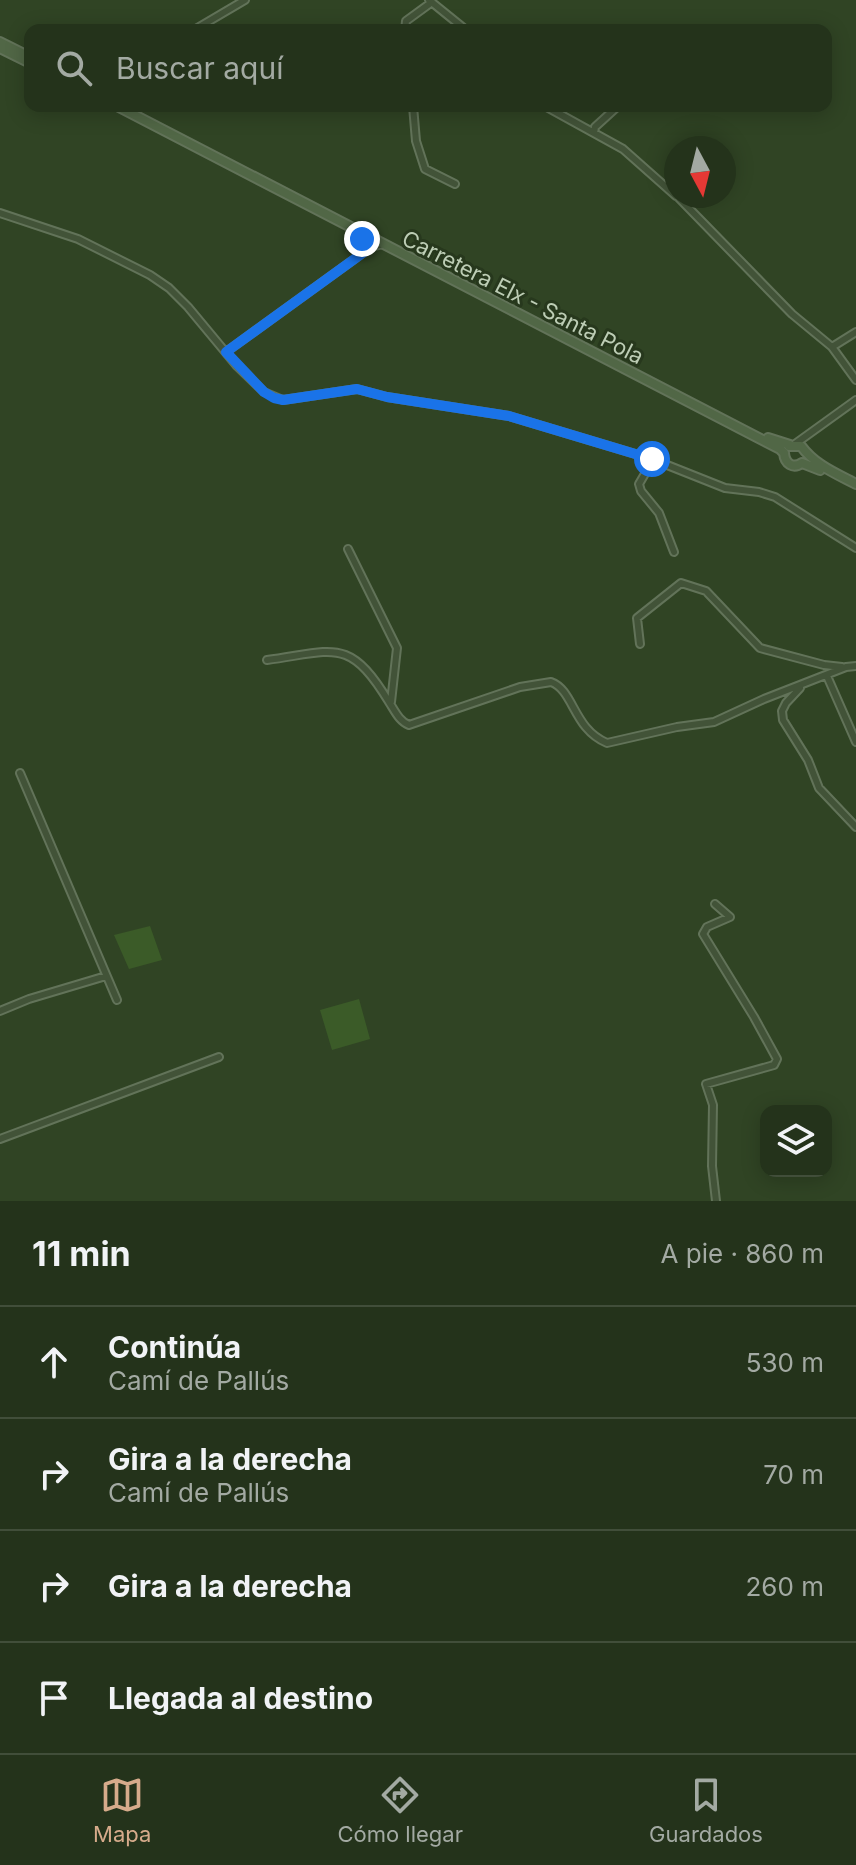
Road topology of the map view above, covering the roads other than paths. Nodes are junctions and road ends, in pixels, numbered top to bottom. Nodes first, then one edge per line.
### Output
1 (245, 0) edge
2 (432, 1) edge
3 (204, 24) edge
4 (406, 24) edge
5 (459, 24) edge
6 (0, 42) edge
7 (0, 48) edge
8 (24, 54) edge
9 (24, 60) edge
10 (131, 112) edge
11 (132, 112) edge
12 (414, 112) edge
13 (556, 112) edge
14 (611, 112) edge
15 (594, 133) junction
16 (455, 184) dead end
17 (664, 185) edge
18 (688, 208) edge
19 (0, 213) edge
20 (361, 233) junction
21 (383, 244) junction
22 (371, 247) junction
23 (856, 332) edge
24 (832, 347) junction
25 (226, 352) junction
26 (856, 380) edge
27 (856, 400) edge
28 (797, 447) junction
29 (653, 460) junction
30 (802, 463) junction
31 (856, 487) edge
32 (856, 548) edge
33 (348, 549) dead end
34 (674, 552) dead end
35 (640, 644) dead end
36 (267, 660) dead end
37 (856, 666) edge
38 (846, 667) junction
39 (827, 676) junction
40 (803, 686) junction
41 (392, 705) junction
42 (856, 742) edge
43 (20, 773) dead end
44 (856, 827) edge
45 (715, 904) dead end
46 (106, 976) junction
47 (117, 1000) dead end
48 (0, 1011) edge
49 (219, 1057) dead end
50 (0, 1139) edge
51 (716, 1201) edge

1 - 3 street
2 - 4 street
2 - 5 street
6 - 8 main road
7 - 9 main road
10 - 20 main road, Carretera Elx - Santa Pola
11 - 28 main road, Carretera Elx - Santa Pola
12 - 16 street
13 - 15 street
14 - 15 street
15 - 17 street
18 - 24 street
19 - 25 street
20 - 21 main road, Carretera Elx - Santa Pola
20 - 22 street
21 - 22 street
21 - 28 main road, Carretera Elx - Santa Pola
22 - 25 street
23 - 24 street
24 - 26 street
25 - 29 street
27 - 28 street
28 - 30 main road
28 - 30 main road, Carretera Elx - Santa Pola
28 - 31 main road, Carretera Elx - Santa Pola
29 - 32 street
29 - 34 street
30 - 31 main road, Carretera Elx - Santa Pola
33 - 41 street
35 - 38 street
36 - 41 street
37 - 38 street
38 - 39 street
39 - 40 street
39 - 42 street
40 - 41 street
40 - 44 street
43 - 46 street
45 - 51 street
46 - 47 street
46 - 48 street
49 - 50 street

